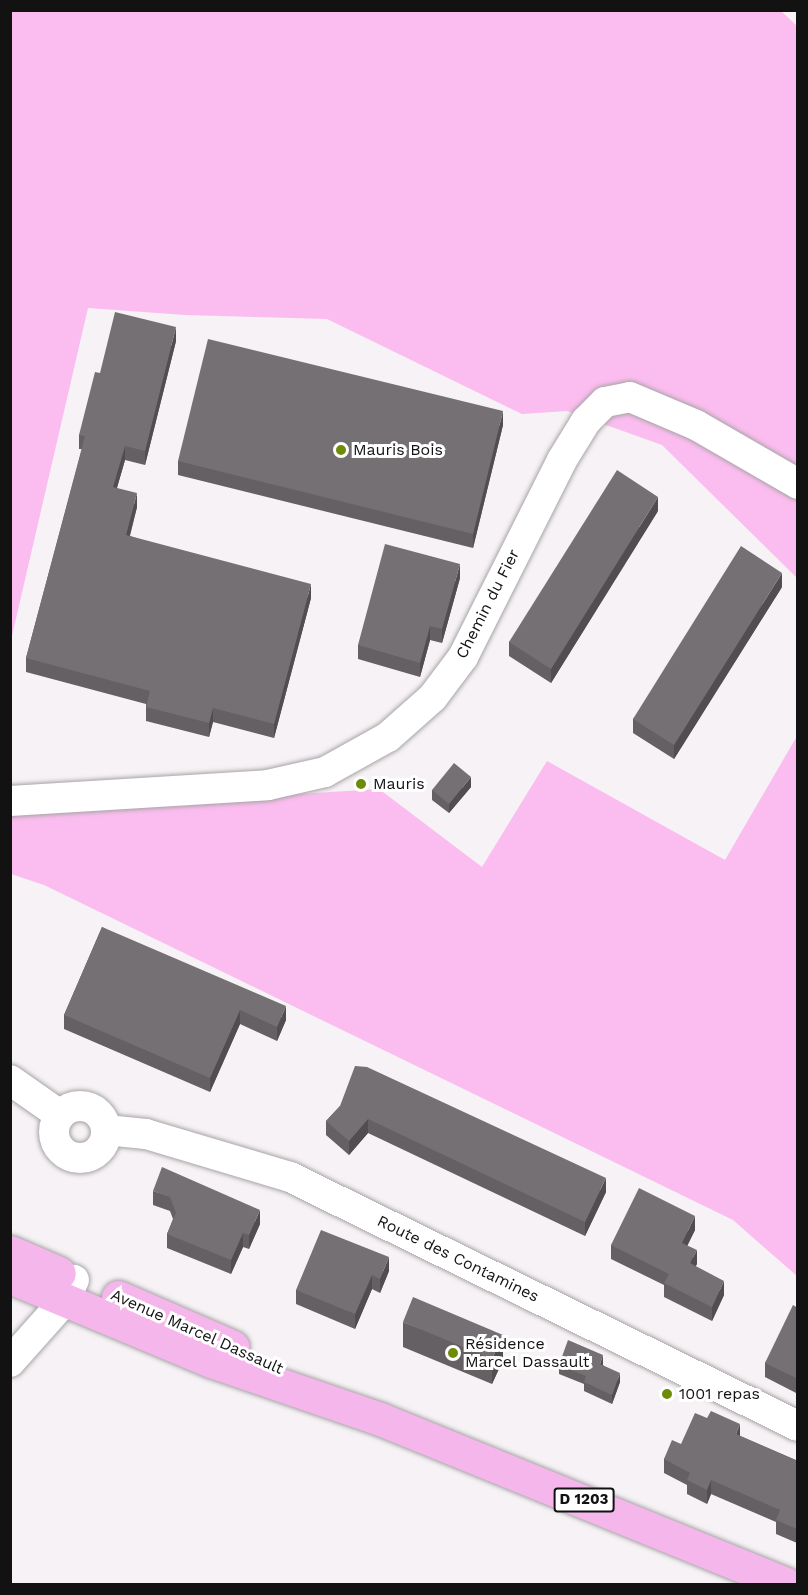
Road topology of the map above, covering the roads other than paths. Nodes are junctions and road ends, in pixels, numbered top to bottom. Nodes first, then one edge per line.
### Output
1 (798, 484) edge
2 (10, 801) edge
3 (10, 1080) edge
4 (60, 1115) junction
5 (106, 1130) junction
6 (13, 1271) edge
7 (70, 1290) junction
8 (10, 1362) edge
9 (798, 1426) edge
10 (786, 1584) edge

1 - 2 street, Chemin du Fier
3 - 4 street
4 - 5 street
4 - 5 street
5 - 9 street, Route des Contamines
6 - 7 main road, Avenue Marcel Dassault / D 1203
7 - 8 street
7 - 10 main road, Avenue Marcel Dassault / D 1203

